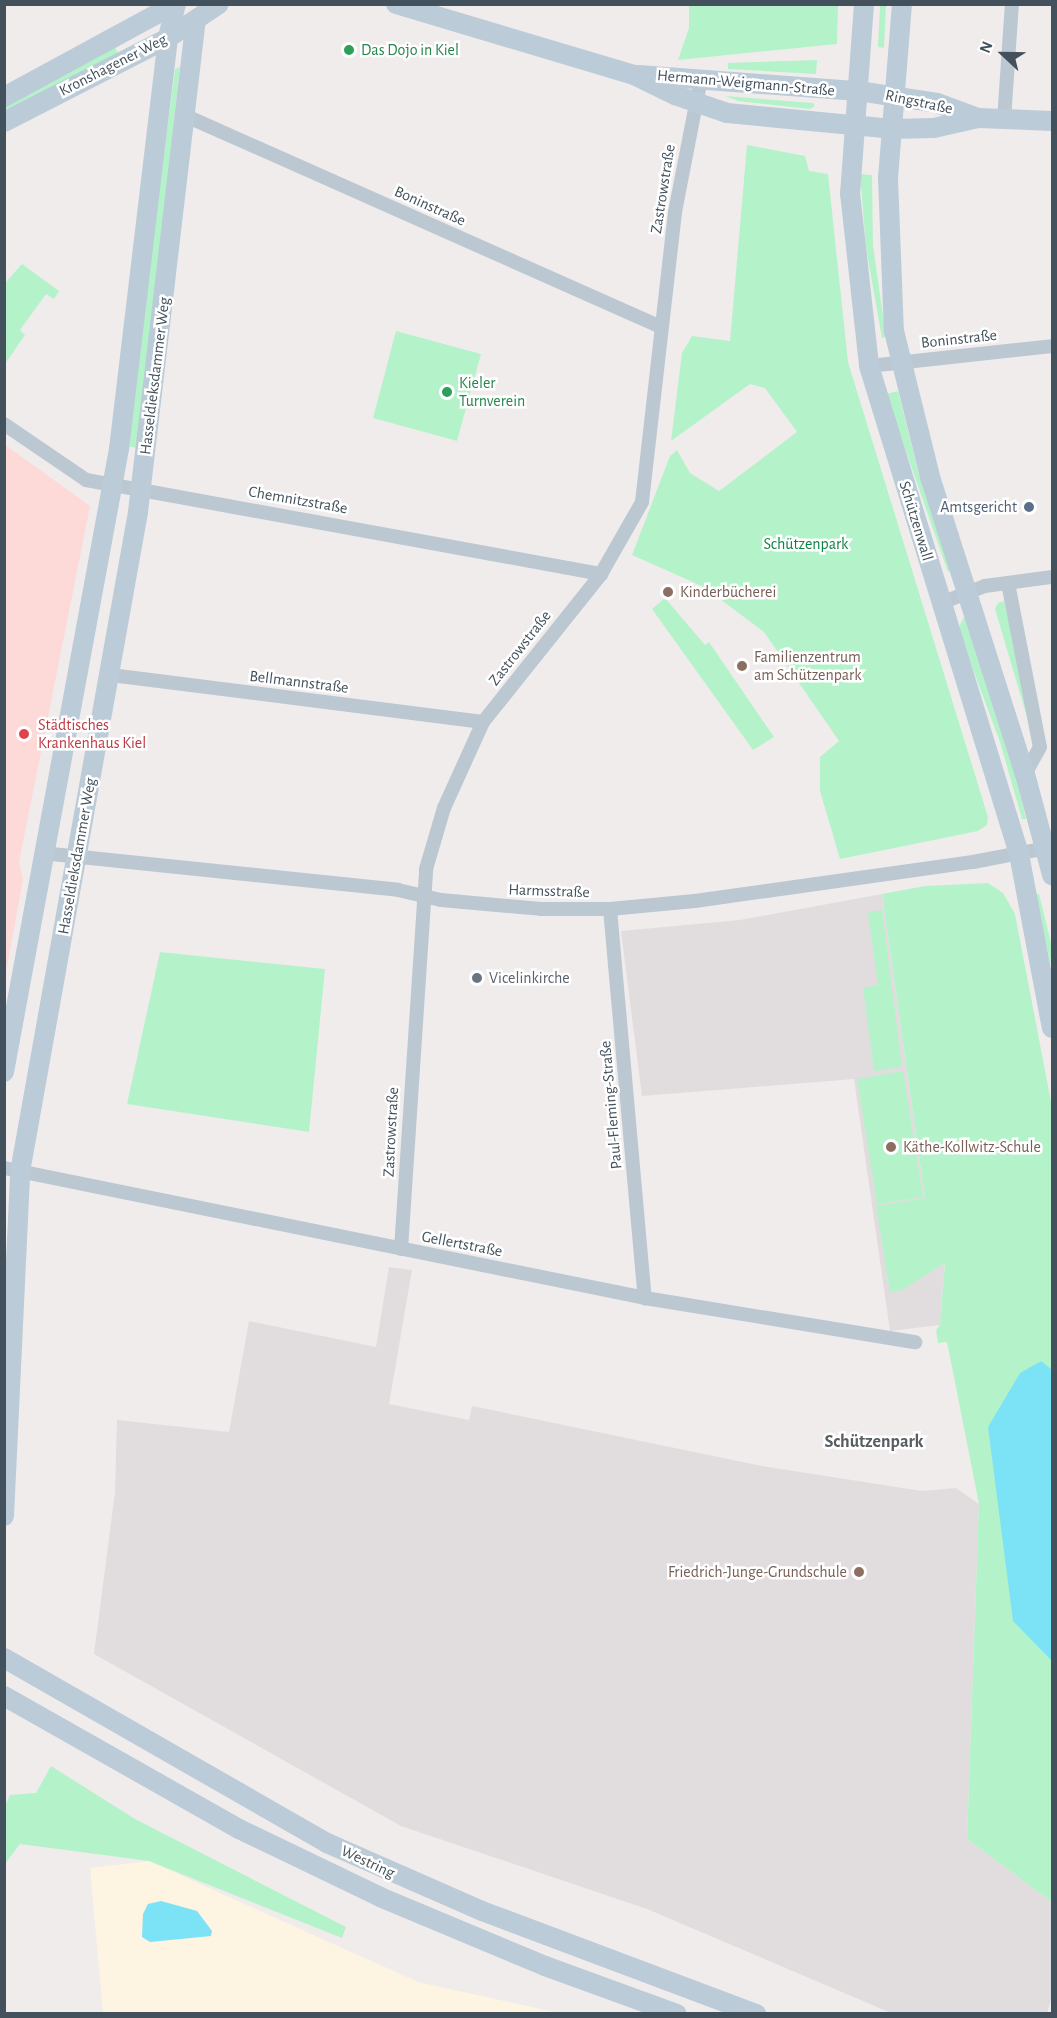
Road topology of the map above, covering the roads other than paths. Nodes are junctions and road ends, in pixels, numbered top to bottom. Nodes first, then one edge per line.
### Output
1 (175, 4) edge
2 (219, 4) edge
3 (396, 4) edge
4 (864, 4) edge
5 (902, 4) edge
6 (1012, 4) edge
7 (196, 20) junction
8 (168, 38) junction
9 (634, 75) junction
10 (701, 78) junction
11 (858, 91) junction
12 (895, 95) junction
13 (4, 97) edge
14 (695, 102) junction
15 (186, 116) junction
16 (978, 118) junction
17 (1004, 120) junction
18 (1053, 121) edge
19 (4, 122) edge
20 (854, 127) junction
21 (892, 129) junction
22 (661, 327) junction
23 (1053, 346) edge
24 (900, 362) junction
25 (869, 366) junction
26 (4, 424) edge
27 (111, 484) junction
28 (141, 490) junction
29 (601, 574) junction
30 (1053, 577) edge
31 (1008, 583) junction
32 (969, 593) junction
33 (941, 603) junction
34 (111, 675) junction
35 (483, 722) junction
36 (1025, 774) junction
37 (1049, 847) edge
38 (42, 853) junction
39 (1019, 854) junction
40 (77, 859) junction
41 (1053, 874) edge
42 (424, 897) junction
43 (610, 909) junction
44 (1053, 1028) edge
45 (4, 1072) edge
46 (12, 1170) edge
47 (10, 1231) edge
48 (400, 1249) junction
49 (645, 1298) junction
50 (915, 1342) dead end
51 (4, 1516) edge
52 (4, 1658) edge
53 (4, 1696) edge
54 (677, 2013) edge
55 (756, 2013) edge

1 - 8 main road, Hasseldieksdammer Weg
1 - 13 main road, Kronshagener Weg
2 - 7 main road, Kronshagener Weg
3 - 9 main road, Hermann-Weigmann-Straße
4 - 11 main road, Schützenwall
5 - 12 main road, Schützenwall
6 - 17 street
7 - 8 main road, Kronshagener Weg
7 - 15 main road, Hasseldieksdammer Weg
8 - 19 main road, Kronshagener Weg
8 - 27 main road, Hasseldieksdammer Weg
9 - 10 main road, Hermann-Weigmann-Straße
9 - 14 main road, Hermann-Weigmann-Straße
10 - 11 main road, Hermann-Weigmann-Straße
10 - 14 street, Zastrowstraße
11 - 12 main road, Ringstraße
11 - 20 main road, Schützenwall
12 - 16 main road, Ringstraße
12 - 21 main road, Schützenwall
14 - 20 main road, Hermann-Weigmann-Straße
14 - 22 street, Zastrowstraße
15 - 22 street, Boninstraße
15 - 28 main road, Hasseldieksdammer Weg
16 - 17 main road, Ringstraße
16 - 21 main road, Ringstraße
17 - 18 main road, Ringstraße
20 - 21 main road, Hermann-Weigmann-Straße
20 - 25 main road, Schützenwall
21 - 24 main road, Schützenwall
22 - 29 street, Zastrowstraße
23 - 24 street, Boninstraße
24 - 25 street, Boninstraße
24 - 32 main road, Schützenwall
25 - 33 main road, Schützenwall
26 - 27 street, Chemnitzstraße
27 - 28 street, Chemnitzstraße
27 - 38 main road, Hasseldieksdammer Weg
28 - 29 street, Chemnitzstraße
28 - 34 main road, Hasseldieksdammer Weg
29 - 35 street, Zastrowstraße
30 - 31 street
31 - 32 street
31 - 36 street
32 - 33 street
32 - 36 main road, Schützenwall
33 - 39 main road, Schützenwall
34 - 35 street, Bellmannstraße
34 - 40 main road, Hasseldieksdammer Weg
35 - 42 street, Zastrowstraße
36 - 37 main road, Schützenwall
37 - 39 street, Harmsstraße
37 - 41 main road, Schützenwall
38 - 40 street, Harmsstraße
38 - 45 main road, Hasseldieksdammer Weg
39 - 43 street, Harmsstraße
39 - 44 main road, Schützenwall
40 - 42 street, Harmsstraße
40 - 46 main road, Hasseldieksdammer Weg
42 - 43 street, Harmsstraße
42 - 48 street, Zastrowstraße
43 - 49 street, Paul-Fleming-Straße
46 - 47 main road, Hasseldieksdammer Weg
46 - 48 street, Gellertstraße
47 - 51 main road, Hasseldieksdammer Weg
48 - 49 street, Gellertstraße
49 - 50 street, Gellertstraße
52 - 55 main road, Westring
53 - 54 main road, Westring

